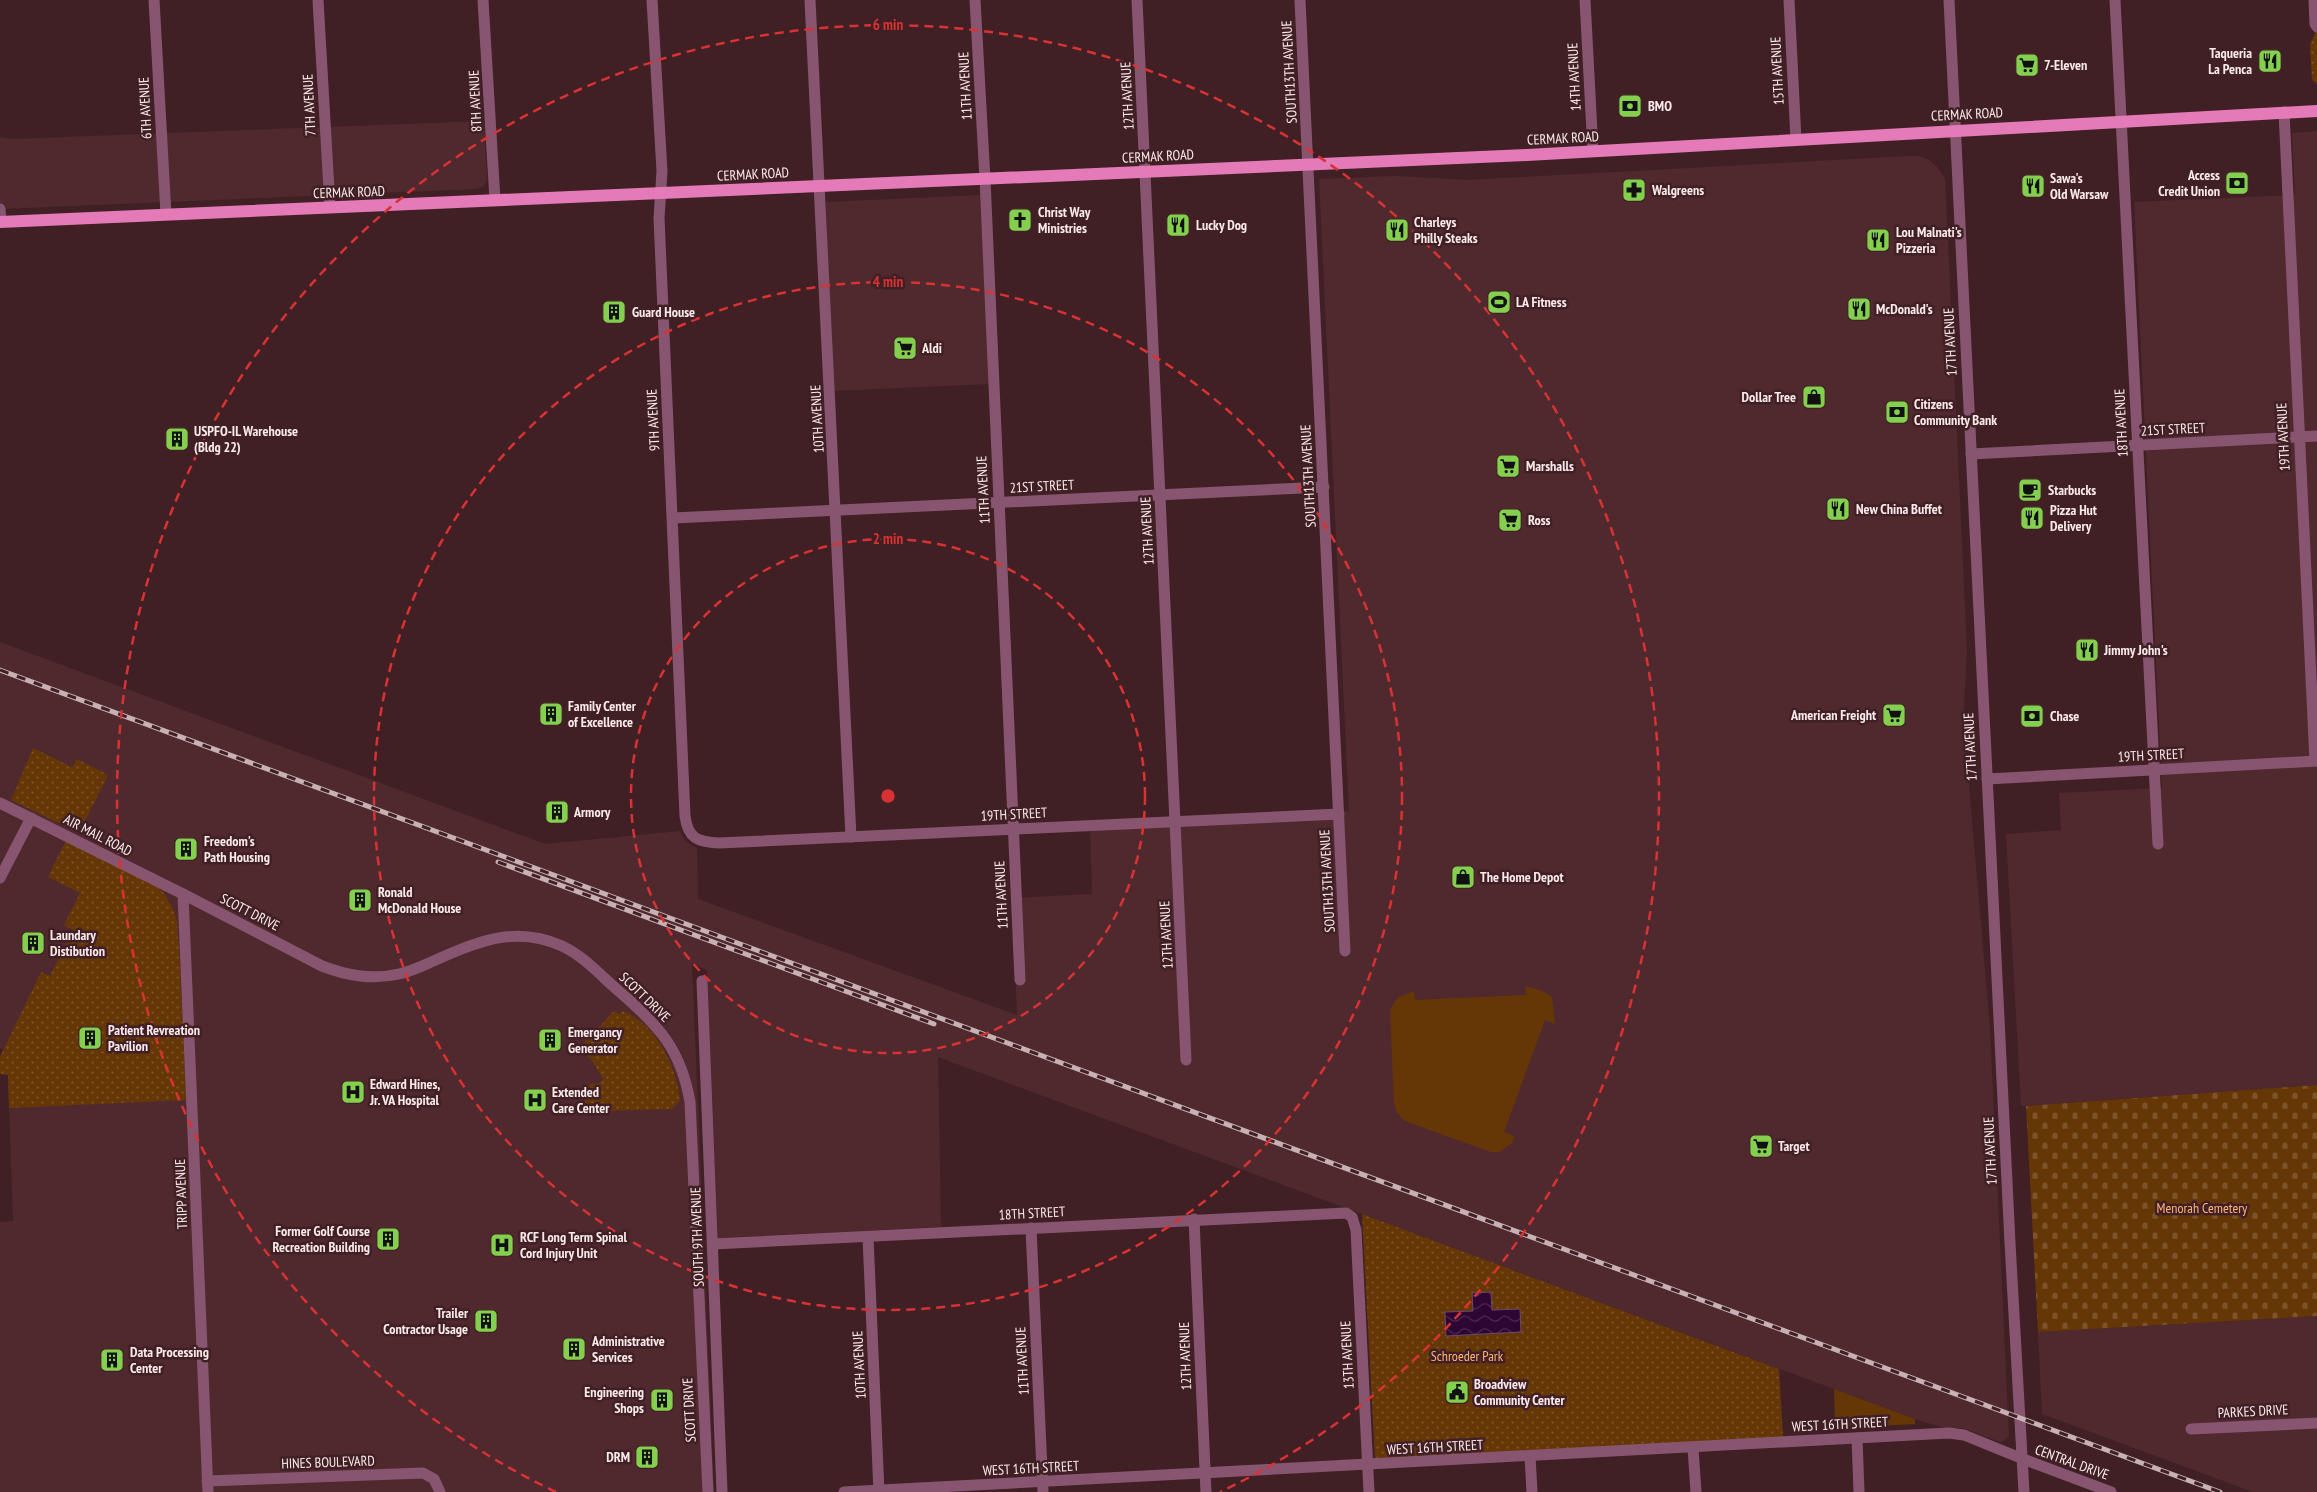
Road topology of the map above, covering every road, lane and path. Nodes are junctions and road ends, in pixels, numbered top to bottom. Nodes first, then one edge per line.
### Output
1 (154, 0) edge
2 (318, 0) edge
3 (484, 0) edge
4 (652, 0) edge
5 (810, 0) edge
6 (975, 0) edge
7 (1137, 0) edge
8 (1300, 0) edge
9 (1585, 0) edge
10 (1789, 0) edge
11 (1949, 0) edge
12 (2115, 0) edge
13 (2314, 0) edge
14 (2317, 27) edge
15 (2317, 111) edge
16 (2284, 112) junction
17 (2122, 121) junction
18 (1955, 130) junction
19 (1796, 140) junction
20 (1593, 151) junction
21 (1309, 165) junction
22 (1146, 172) junction
23 (985, 180) junction
24 (821, 186) junction
25 (660, 193) junction
26 (495, 200) junction
27 (330, 207) junction
28 (0, 209) edge
29 (166, 214) junction
30 (0, 222) edge
31 (2317, 436) edge
32 (2298, 437) junction
33 (2137, 446) junction
34 (1971, 454) junction
35 (1324, 487) junction
36 (1160, 495) junction
37 (998, 503) junction
38 (836, 511) junction
39 (673, 518) junction
40 (2316, 761) edge
41 (2153, 770) junction
42 (1987, 779) junction
43 (0, 803) edge
44 (1339, 814) junction
45 (31, 818) junction
46 (1176, 822) junction
47 (1013, 829) junction
48 (693, 836) joint
49 (851, 837) junction
50 (2158, 844) dead end
51 (0, 878) edge
52 (183, 894) junction
53 (1345, 951) dead end
54 (1020, 980) dead end
55 (702, 981) dead end
56 (1186, 1060) dead end
57 (1352, 1217) joint
58 (1194, 1219) junction
59 (1031, 1228) junction
60 (868, 1237) junction
61 (713, 1244) junction
62 (2317, 1423) edge
63 (2191, 1429) dead end
64 (1856, 1438) junction
65 (1694, 1448) junction
66 (1530, 1456) junction
67 (2023, 1459) junction
68 (1367, 1466) junction
69 (1205, 1474) junction
70 (208, 1486) edge
71 (1043, 1487) edge
72 (879, 1491) edge
73 (440, 1492) edge
74 (708, 1492) edge
75 (722, 1492) edge
76 (844, 1492) edge
77 (1206, 1492) edge
78 (1368, 1492) edge
79 (1532, 1492) edge
80 (1696, 1492) edge
81 (1859, 1492) edge
82 (2024, 1492) edge
83 (2111, 1492) edge

1 - 29 street, 6TH AVENUE
2 - 27 street, 7TH AVENUE
3 - 26 street, 8TH AVENUE
4 - 25 street, 9TH AVENUE
5 - 24 street, 10TH AVENUE
6 - 23 street, 11TH AVENUE
7 - 22 street, 12TH AVENUE
8 - 21 street, SOUTH13TH AVENUE
9 - 20 street, 14TH AVENUE
10 - 19 street, 15TH AVENUE
11 - 18 street, 17TH AVENUE
12 - 17 street, 18TH AVENUE
13 - 14 street
15 - 16 main road, CERMAK ROAD
16 - 17 main road, CERMAK ROAD
16 - 32 street, 19TH AVENUE
17 - 18 main road, CERMAK ROAD
17 - 33 street, 18TH AVENUE
18 - 19 main road, CERMAK ROAD
18 - 34 street, 17TH AVENUE
19 - 20 main road, CERMAK ROAD
20 - 21 main road, CERMAK ROAD
21 - 22 main road, CERMAK ROAD
21 - 35 street, SOUTH13TH AVENUE
22 - 23 main road, CERMAK ROAD
22 - 36 street, 12TH AVENUE
23 - 24 main road, CERMAK ROAD
23 - 37 street, 11TH AVENUE
24 - 25 main road, CERMAK ROAD
24 - 38 street, 10TH AVENUE
25 - 26 main road, CERMAK ROAD
25 - 39 street, 9TH AVENUE
26 - 27 main road, CERMAK ROAD
27 - 29 main road, CERMAK ROAD
28 - 30 street
29 - 30 main road, CERMAK ROAD
31 - 32 street, 21ST STREET
32 - 33 street, 21ST STREET
32 - 40 street, 19TH AVENUE
33 - 34 street, 21ST STREET
33 - 41 street, 18TH AVENUE
34 - 42 street, 17TH AVENUE
35 - 36 street, 21ST STREET
35 - 44 street, SOUTH13TH AVENUE
36 - 37 street, 21ST STREET
36 - 46 street, 12TH AVENUE
37 - 38 street, 21ST STREET
37 - 47 street, 11TH AVENUE
38 - 39 street, 21ST STREET
38 - 49 street, 10TH AVENUE
39 - 48 street, 9TH AVENUE
40 - 41 street, 19TH STREET
41 - 42 street, 19TH STREET
41 - 50 street, 18TH AVENUE
42 - 67 street, 17TH AVENUE
43 - 45 street, AIR MAIL ROAD
44 - 46 street, 19TH STREET
44 - 53 street, SOUTH13TH AVENUE
45 - 51 street
45 - 52 street, AIR MAIL ROAD
46 - 47 street, 19TH STREET
46 - 56 street, 12TH AVENUE
47 - 49 street, 19TH STREET
47 - 54 street, 11TH AVENUE
48 - 49 street, 19TH STREET
52 - 70 street, TRIPP AVENUE
52 - 74 street, SCOTT DRIVE
55 - 61 street, SOUTH 9TH AVENUE
57 - 58 street, 18TH STREET
57 - 68 street, 13TH AVENUE
58 - 59 street, 18TH STREET
58 - 69 street, 12TH AVENUE
59 - 60 street, 18TH STREET
59 - 71 street, 11TH AVENUE
60 - 61 street, 18TH STREET
60 - 72 street, 10TH AVENUE
61 - 75 street, SOUTH 9TH AVENUE
62 - 63 street, PARKES DRIVE
64 - 65 street, WEST 16TH STREET
64 - 67 street, WEST 16TH STREET
64 - 81 street
65 - 66 street, WEST 16TH STREET
65 - 80 street
66 - 68 street, WEST 16TH STREET
66 - 79 street
67 - 82 street, 17TH AVENUE
67 - 83 street, CENTRAL DRIVE
68 - 69 street, WEST 16TH STREET
68 - 78 street, 13TH AVENUE
69 - 71 street, WEST 16TH STREET
69 - 77 street, 12TH AVENUE
70 - 73 street, HINES BOULEVARD
71 - 72 street, WEST 16TH STREET
72 - 76 street, WEST 16TH STREET

